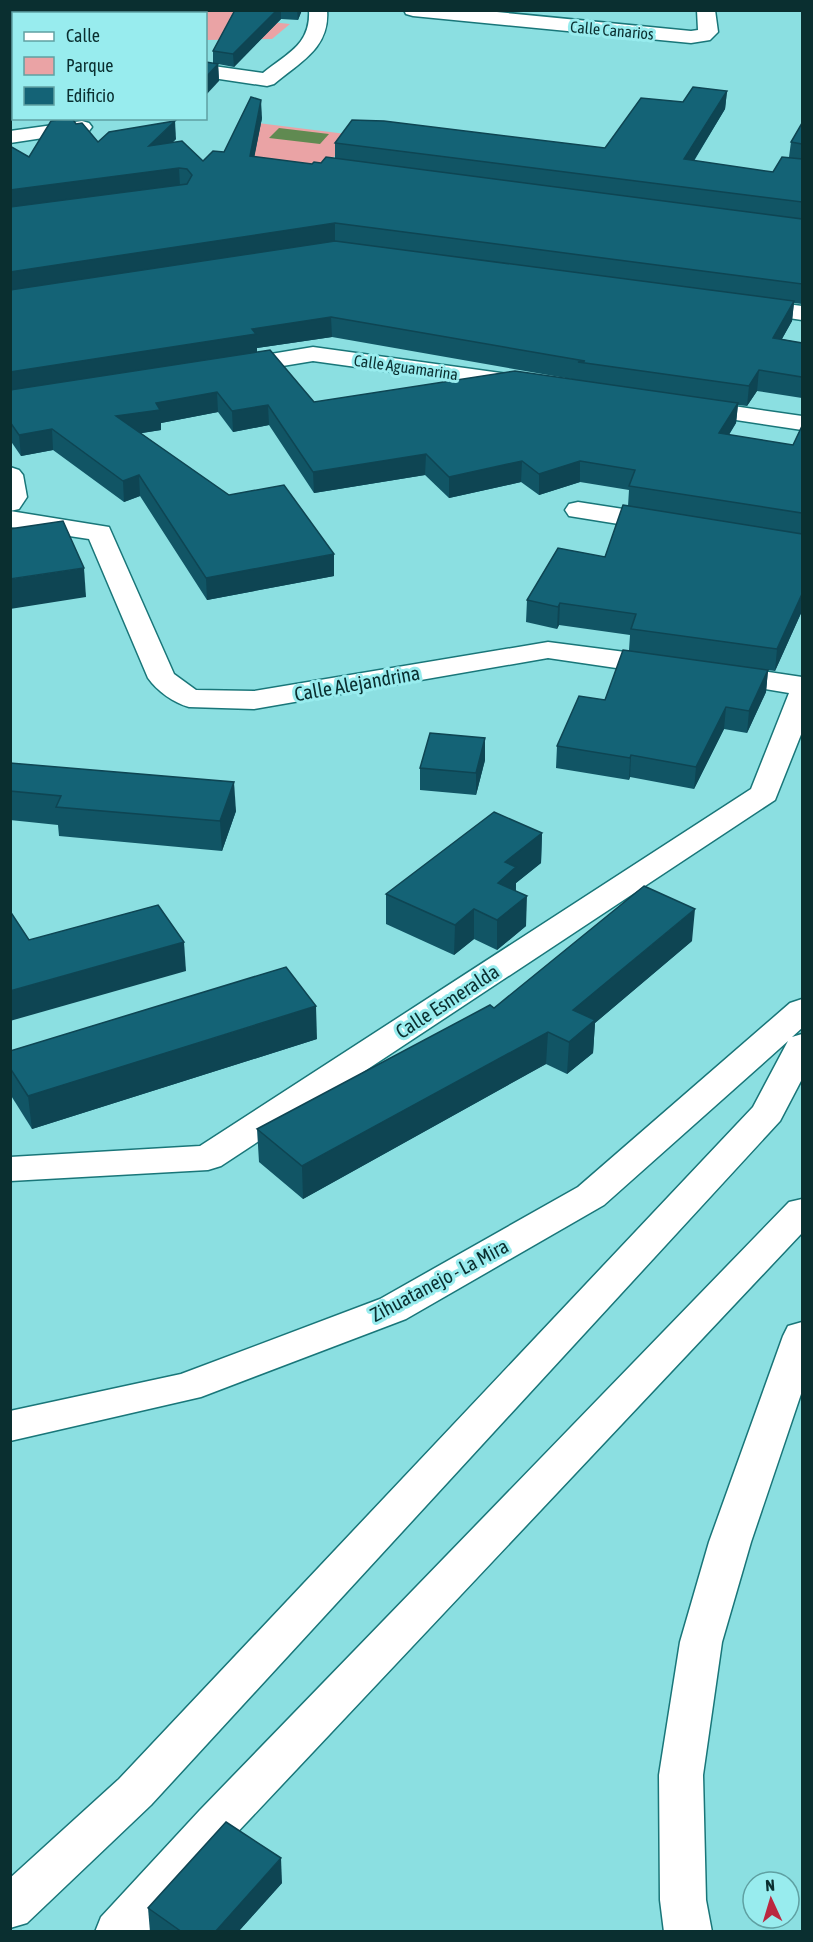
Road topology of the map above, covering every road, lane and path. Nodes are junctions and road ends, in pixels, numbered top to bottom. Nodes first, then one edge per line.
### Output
1 (318, 10) edge
2 (413, 10) edge
3 (706, 10) edge
4 (207, 72) edge
5 (82, 127) edge
6 (10, 137) edge
7 (732, 303) edge
8 (802, 313) edge
9 (208, 371) edge
10 (546, 387) edge
11 (674, 405) edge
12 (802, 423) edge
13 (10, 475) edge
14 (10, 503) edge
15 (578, 510) dead end
16 (10, 519) edge
17 (684, 526) edge
18 (802, 686) edge
19 (802, 695) edge
20 (802, 1010) edge
21 (802, 1045) edge
22 (10, 1169) edge
23 (802, 1211) edge
24 (802, 1336) edge
25 (10, 1426) edge
26 (10, 1908) edge
27 (698, 1930) edge
28 (118, 1932) edge

1 - 4 main road
2 - 3 main road, Calle Canarios
5 - 6 main road
7 - 8 main road
9 - 10 main road, Calle Aguamarina
11 - 12 main road
13 - 14 main road
15 - 17 main road
16 - 18 main road, Calle Alejandrina
19 - 22 main road, Calle Esmeralda
20 - 25 main road, Zihuatanejo - La Mira
21 - 26 main road
23 - 28 main road
24 - 27 main road

